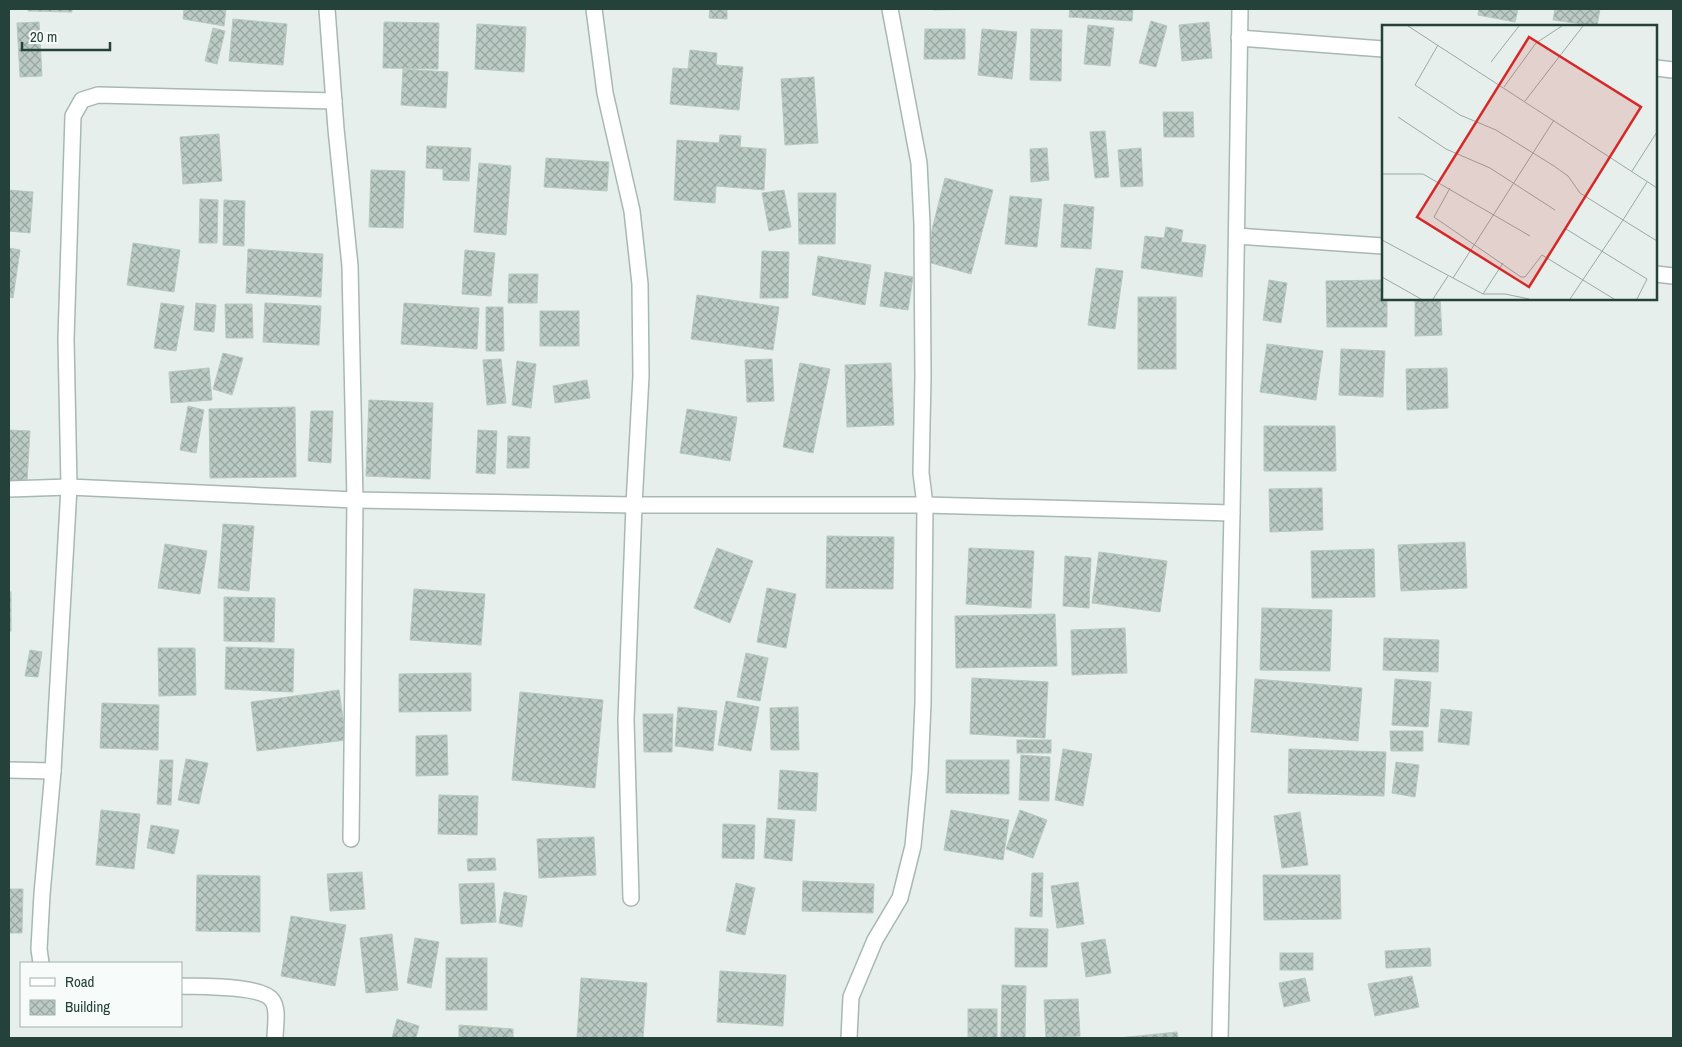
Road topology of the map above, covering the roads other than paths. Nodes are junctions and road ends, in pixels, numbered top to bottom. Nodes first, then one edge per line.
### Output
1 (327, 9) edge
2 (594, 9) edge
3 (890, 9) edge
4 (1240, 9) edge
5 (1240, 38) junction
6 (1382, 49) edge
7 (1657, 68) edge
8 (1673, 70) edge
9 (334, 101) junction
10 (1237, 236) junction
11 (1382, 246) edge
12 (1657, 274) edge
13 (1673, 276) edge
14 (69, 487) junction
15 (9, 489) edge
16 (355, 500) junction
17 (634, 504) junction
18 (925, 505) junction
19 (1232, 513) junction
20 (9, 770) edge
21 (53, 771) junction
22 (351, 839) dead end
23 (631, 898) dead end
24 (41, 962) edge
25 (182, 986) edge
26 (275, 1038) edge
27 (849, 1038) edge
28 (1220, 1038) edge

1 - 9 street
2 - 17 street
3 - 18 street
4 - 5 street
5 - 6 street
5 - 10 street
7 - 8 street
9 - 14 street
9 - 16 street
10 - 11 street
10 - 19 street
12 - 13 street
14 - 15 street
14 - 16 street
14 - 21 street
16 - 17 street
16 - 22 street
17 - 18 street
17 - 23 street
18 - 19 street
18 - 27 street
19 - 28 street
20 - 21 street
21 - 24 street
25 - 26 street

